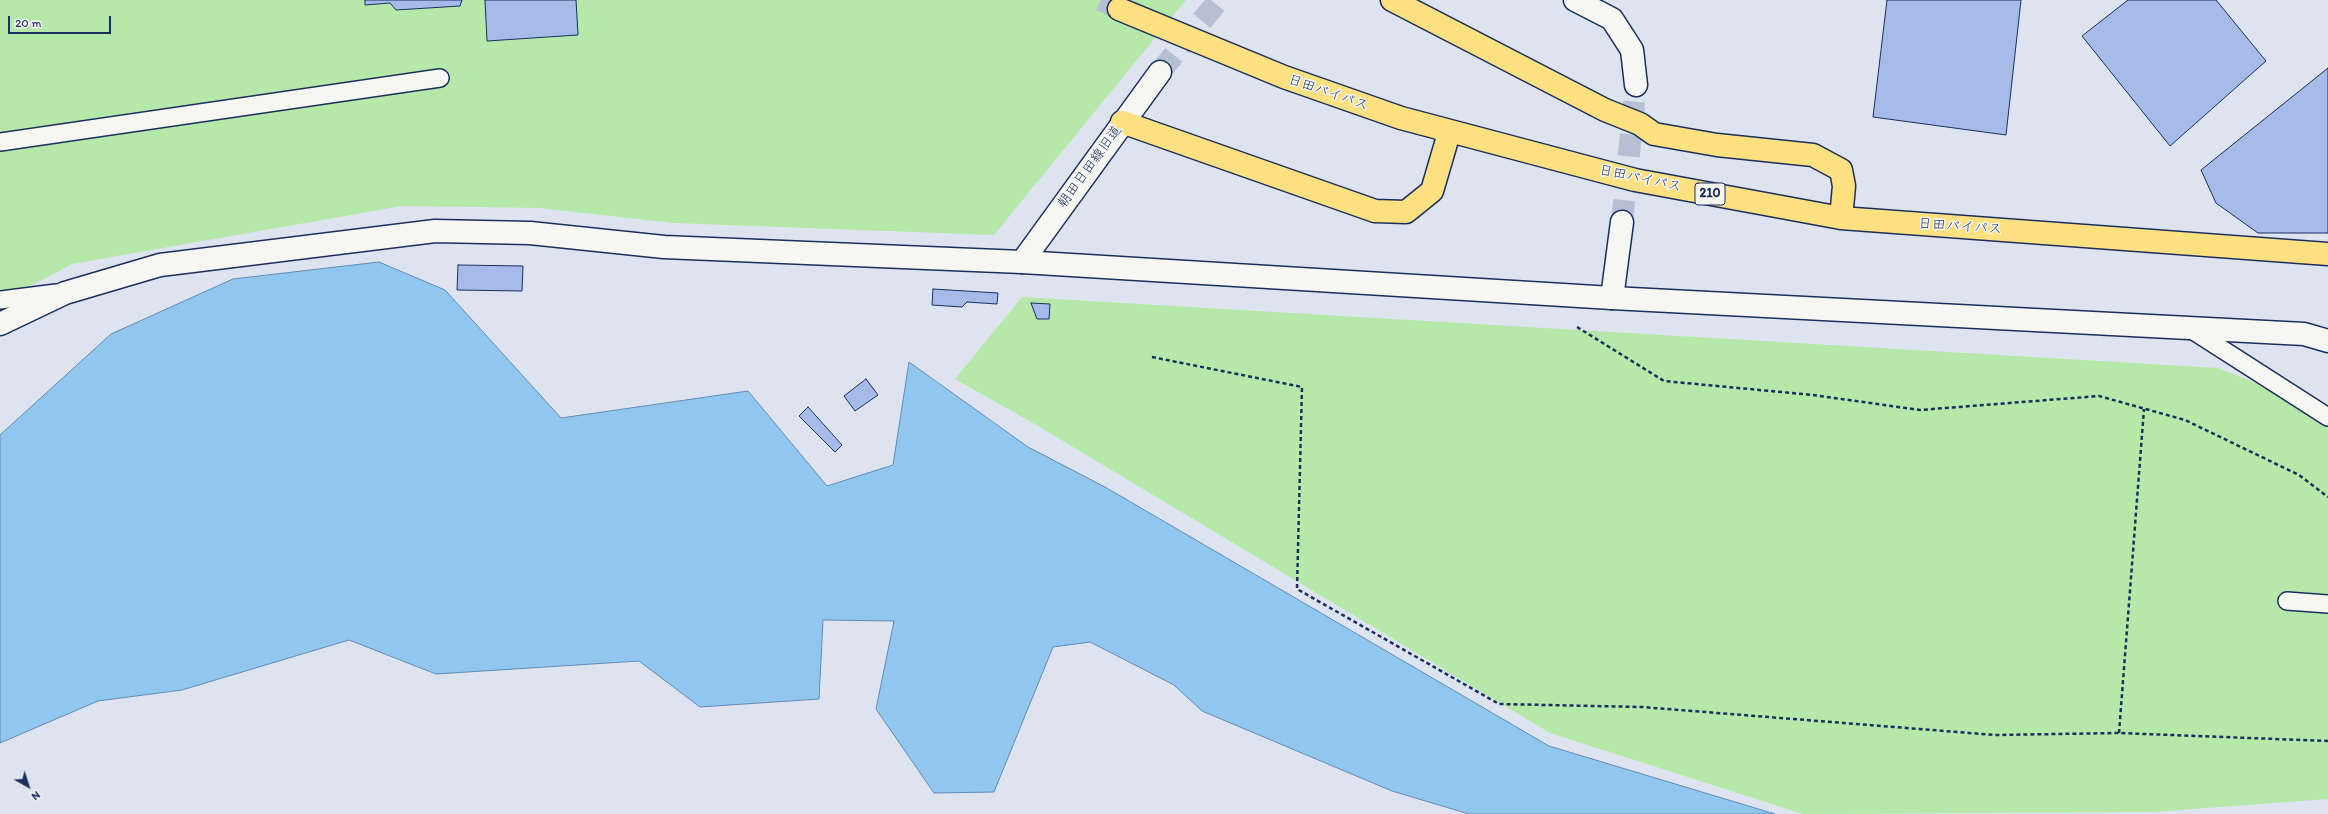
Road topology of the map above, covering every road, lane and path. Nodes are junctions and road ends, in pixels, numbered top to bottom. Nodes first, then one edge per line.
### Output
1 (1392, 0) edge
2 (1575, 0) edge
3 (1119, 9) tunnel mouth
4 (1160, 72) tunnel mouth
5 (440, 78) dead end
6 (1636, 85) tunnel mouth
7 (1122, 122) junction
8 (1449, 133) junction
9 (0, 142) edge
10 (1841, 218) junction
11 (1622, 222) tunnel mouth
12 (2328, 254) edge
13 (1022, 262) junction
14 (64, 292) junction
15 (1612, 298) junction
16 (0, 300) edge
17 (0, 324) edge
18 (1575, 325) dead end
19 (2189, 328) junction
20 (2328, 340) edge
21 (1152, 357) dead end
22 (2144, 409) junction
23 (2328, 417) edge
24 (2328, 497) edge
25 (2286, 601) dead end
26 (2328, 604) edge
27 (2119, 733) junction
28 (2328, 741) edge

1 - 10 highway
2 - 6 street
3 - 8 highway, 日田バイパス / 210
4 - 7 street, 朝田日田線旧道
5 - 9 lane
7 - 8 highway
7 - 13 street, 朝田日田線旧道
8 - 10 highway, 日田バイパス / 210
10 - 12 highway, 日田バイパス / 210
11 - 15 street
13 - 14 street
13 - 15 street
14 - 16 lane
14 - 17 street
15 - 19 street
18 - 22 path
19 - 20 street
19 - 23 lane
21 - 27 path
22 - 24 path
22 - 27 path
25 - 26 lane
27 - 28 path

